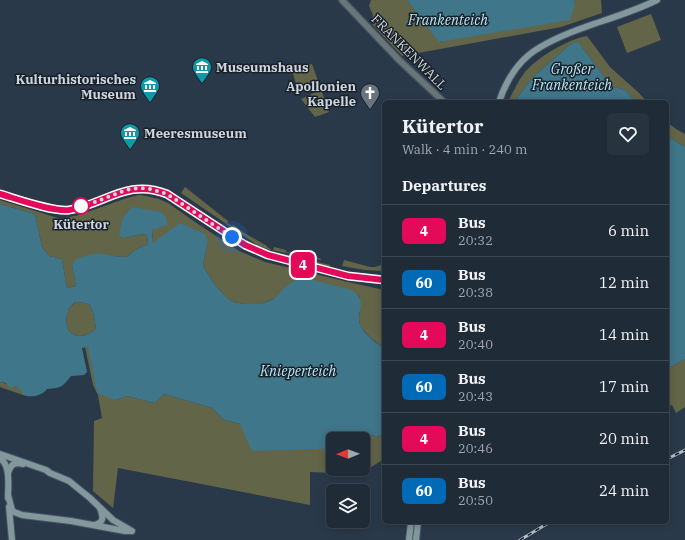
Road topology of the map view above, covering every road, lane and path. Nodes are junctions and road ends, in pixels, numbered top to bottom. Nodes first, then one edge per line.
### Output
1 (342, 0) edge
2 (657, 0) edge
3 (442, 100) edge
4 (500, 100) edge
5 (0, 194) edge
6 (382, 280) edge
7 (0, 454) edge
8 (0, 458) edge
9 (50, 472) junction
10 (8, 474) junction
11 (8, 495) junction
12 (100, 508) junction
13 (22, 515) junction
14 (411, 524) edge
15 (418, 524) edge
16 (92, 525) junction
17 (12, 529) junction
18 (12, 540) edge
19 (409, 540) edge
20 (416, 540) edge

1 - 3 street, FRANKENWALL
2 - 4 main road
5 - 6 street
7 - 9 main road
8 - 10 main road
9 - 10 main road
9 - 12 main road
10 - 11 main road
11 - 13 main road
11 - 17 main road
12 - 16 main road
12 - 16 main road
13 - 16 main road
13 - 17 main road
14 - 19 main road
15 - 20 main road
17 - 18 main road

